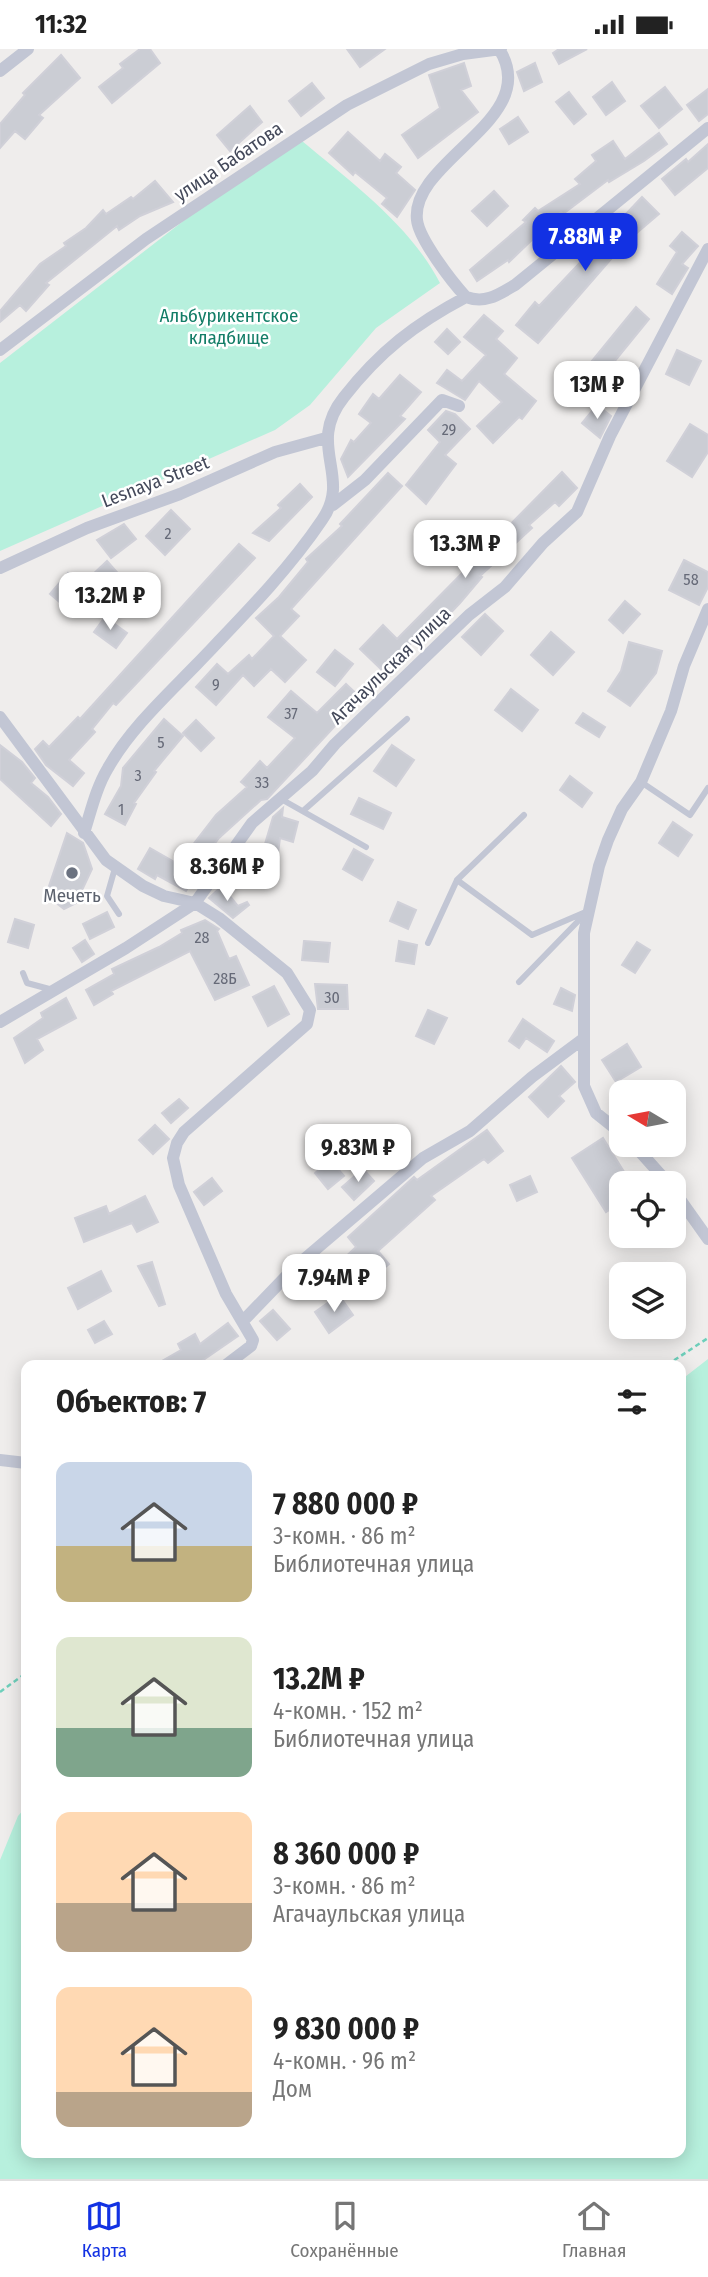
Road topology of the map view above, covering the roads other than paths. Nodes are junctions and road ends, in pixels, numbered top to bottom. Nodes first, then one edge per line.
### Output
1 (28, 49) edge
2 (500, 49) edge
3 (0, 71) edge
4 (708, 128) edge
5 (708, 249) edge
6 (466, 297) junction
7 (0, 350) edge
8 (459, 407) dead end
9 (326, 439) junction
10 (333, 505) junction
11 (0, 568) edge
12 (708, 609) edge
13 (0, 717) edge
14 (407, 719) dead end
15 (641, 782) junction
16 (708, 788) edge
17 (281, 799) junction
18 (303, 811) junction
19 (524, 815) dead end
20 (85, 833) junction
21 (366, 847) dead end
22 (115, 868) junction
23 (457, 880) junction
24 (195, 903) junction
25 (588, 911) junction
26 (119, 914) dead end
27 (428, 943) dead end
28 (23, 974) dead end
29 (519, 982) dead end
30 (55, 991) junction
31 (0, 1021) edge
32 (583, 1039) junction
33 (609, 1123) edge
34 (645, 1157) edge
35 (657, 1171) edge
36 (686, 1208) edge
37 (708, 1239) edge
38 (243, 1321) junction
39 (233, 1360) edge
40 (0, 1460) edge
41 (21, 1462) edge

1 - 3 street
2 - 6 street
2 - 7 street, улица Бабатова
4 - 6 street
5 - 17 street, Агачаульская улица
6 - 9 street
8 - 10 street
9 - 10 street
9 - 11 street, Lesnaya Street
10 - 20 street
12 - 15 street
13 - 20 street
14 - 18 lane
15 - 16 lane
15 - 25 street
17 - 18 lane
17 - 24 street, Агачаульская улица
18 - 21 lane
19 - 23 lane
20 - 22 street
22 - 24 street
22 - 26 lane
23 - 25 lane
23 - 27 lane
24 - 30 street, Агачаульская улица
24 - 38 street
25 - 29 lane
25 - 32 street
28 - 30 lane
30 - 31 street, Агачаульская улица
32 - 33 street
32 - 38 street
34 - 35 street
36 - 37 street
38 - 39 street
40 - 41 street

